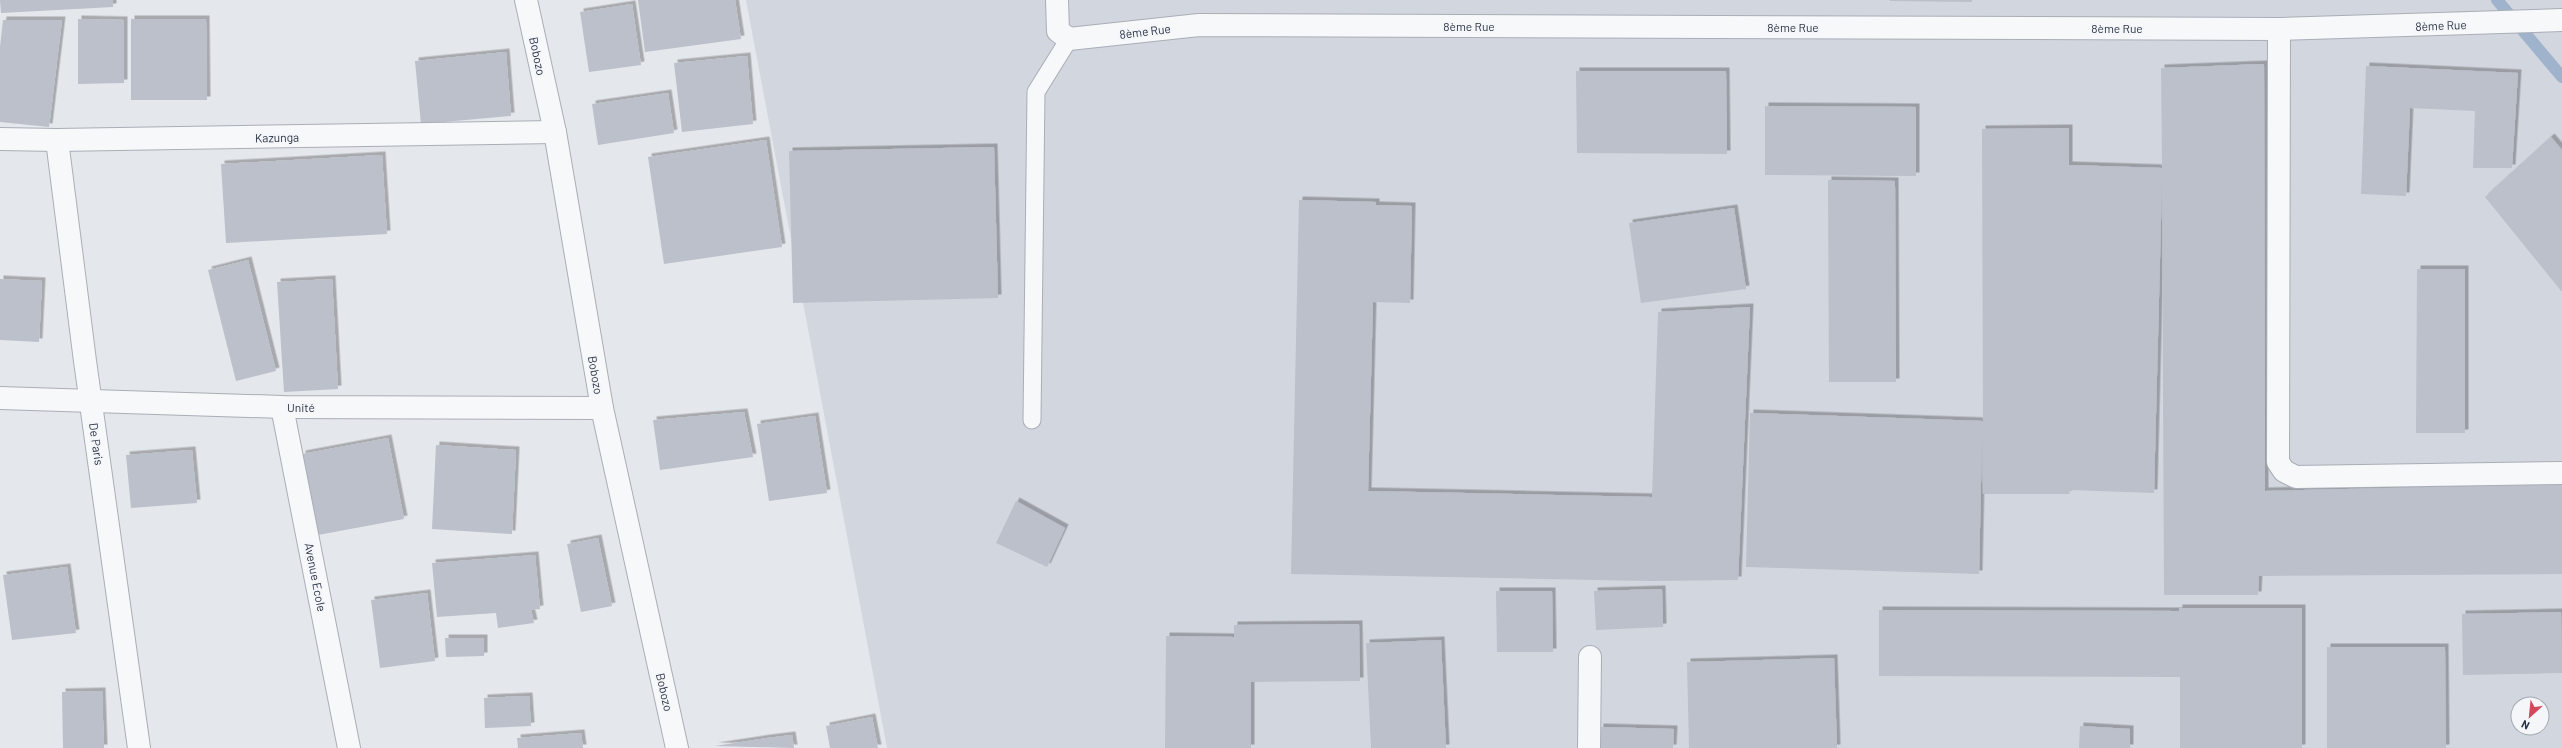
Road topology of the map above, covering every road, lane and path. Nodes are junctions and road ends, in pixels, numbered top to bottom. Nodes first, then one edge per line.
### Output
1 (526, 0) edge
2 (1057, 0) edge
3 (2554, 20) edge
4 (2279, 29) junction
5 (1069, 40) junction
6 (555, 132) junction
7 (0, 139) edge
8 (57, 140) junction
9 (0, 398) edge
10 (91, 401) junction
11 (282, 407) junction
12 (602, 408) junction
13 (1032, 420) dead end
14 (2562, 473) edge
15 (1590, 657) dead end
16 (139, 748) edge
17 (349, 748) edge
18 (677, 748) edge
19 (1589, 748) edge

1 - 6 street, Bobozo
2 - 5 street
3 - 4 street, 8ème Rue
4 - 5 street, 8ème Rue
4 - 14 street
5 - 13 lane
6 - 8 street, Kazunga
6 - 12 street, Bobozo
7 - 8 street, Kazunga
8 - 10 street, De Paris
9 - 10 street, Unité
10 - 11 street, Unité
10 - 16 street, De Paris
11 - 12 street, Unité
11 - 17 street, Avenue Ecole
12 - 18 street, Bobozo
15 - 19 street

